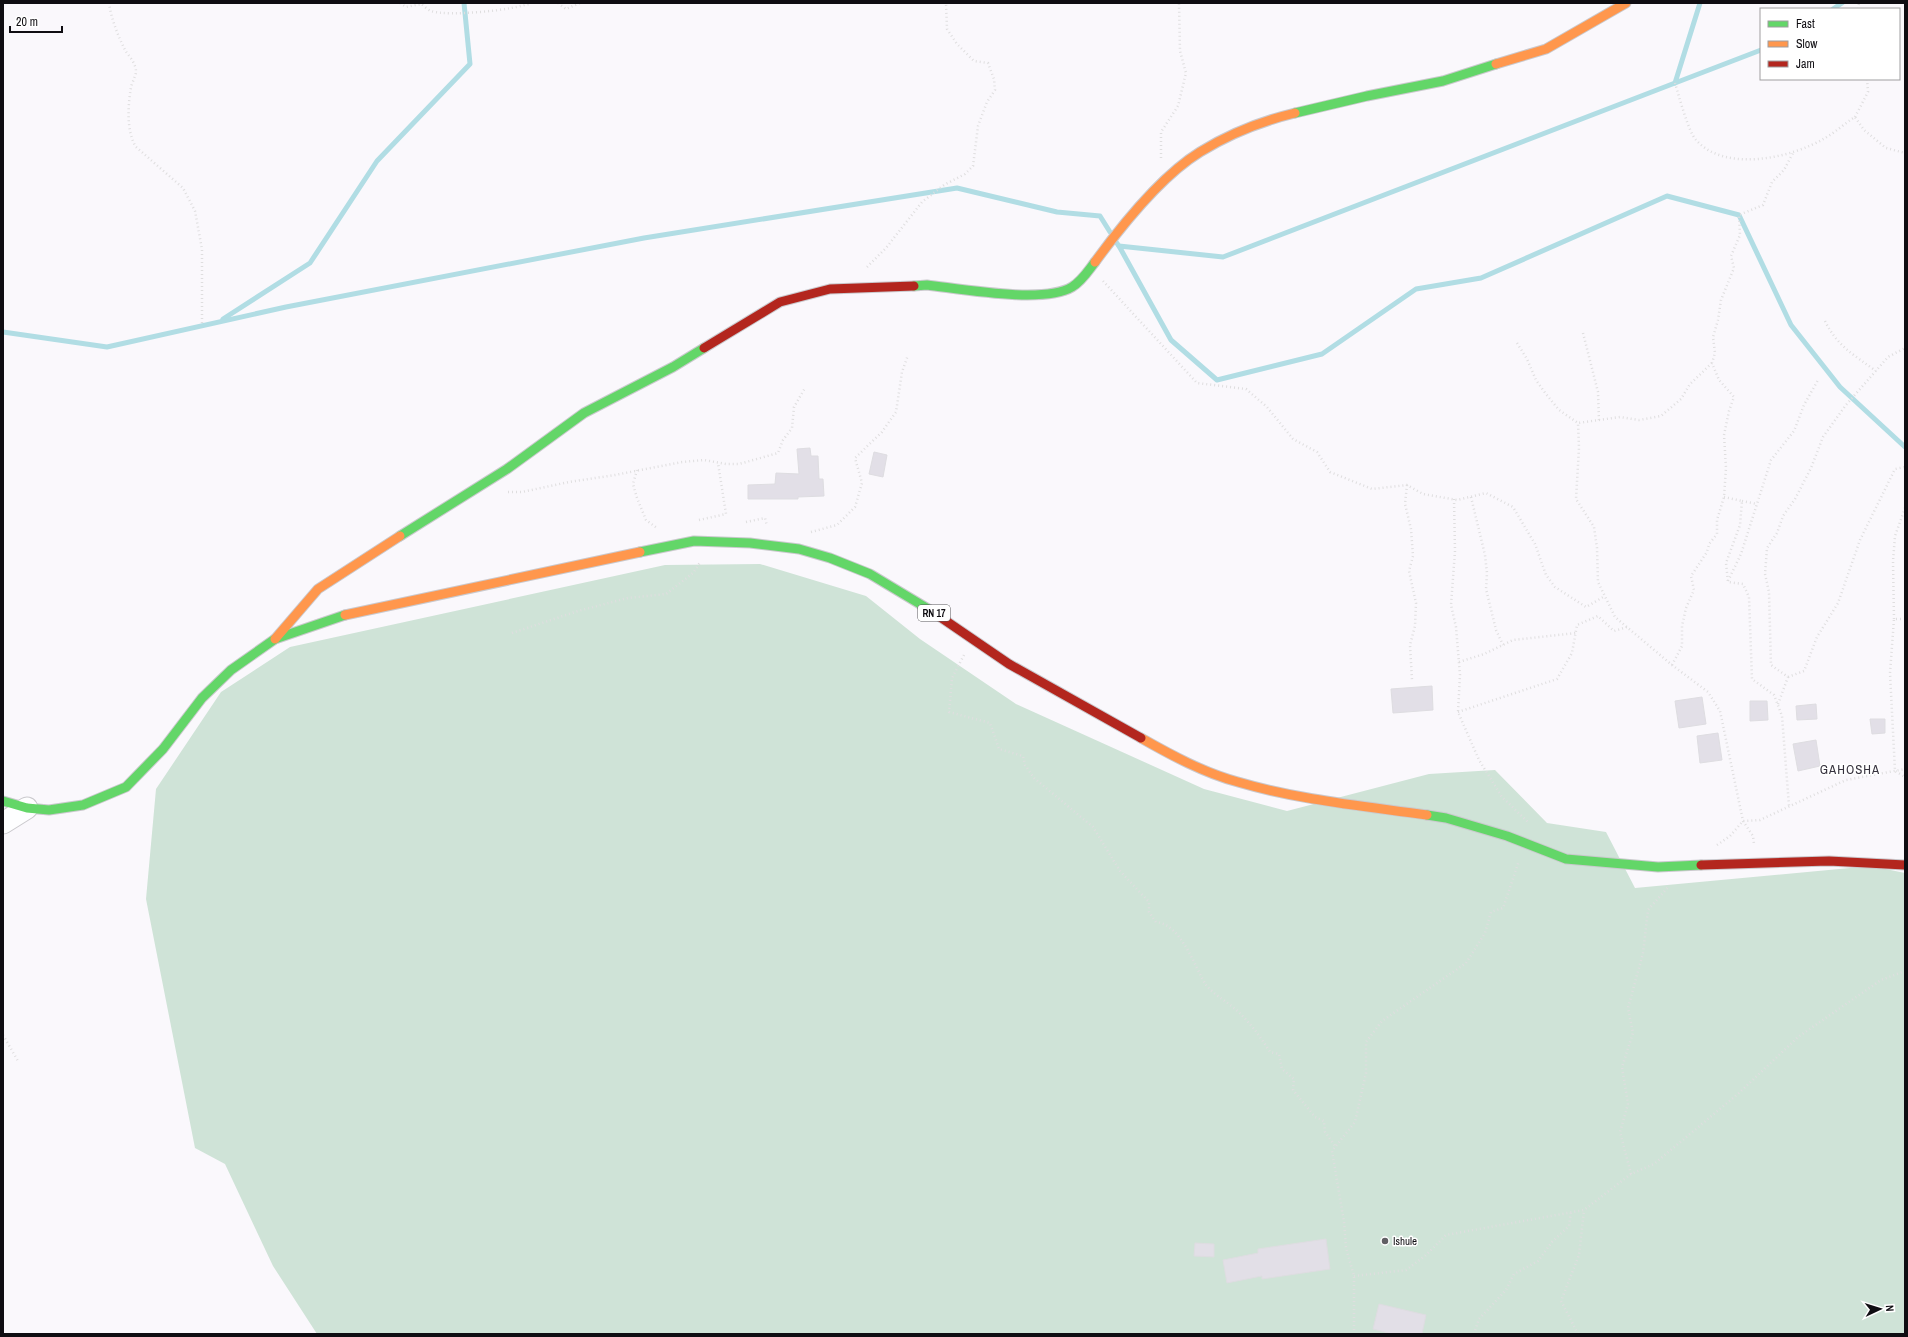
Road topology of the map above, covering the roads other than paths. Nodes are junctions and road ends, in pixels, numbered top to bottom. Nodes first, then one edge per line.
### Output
1 (1626, 3) edge
2 (274, 639) junction
3 (3, 801) edge
4 (27, 808) junction
5 (3, 822) edge
6 (1905, 865) edge

1 - 2 main road
2 - 4 main road, RN 17
2 - 6 main road, RN 17
3 - 4 main road, RN 17
4 - 5 street

